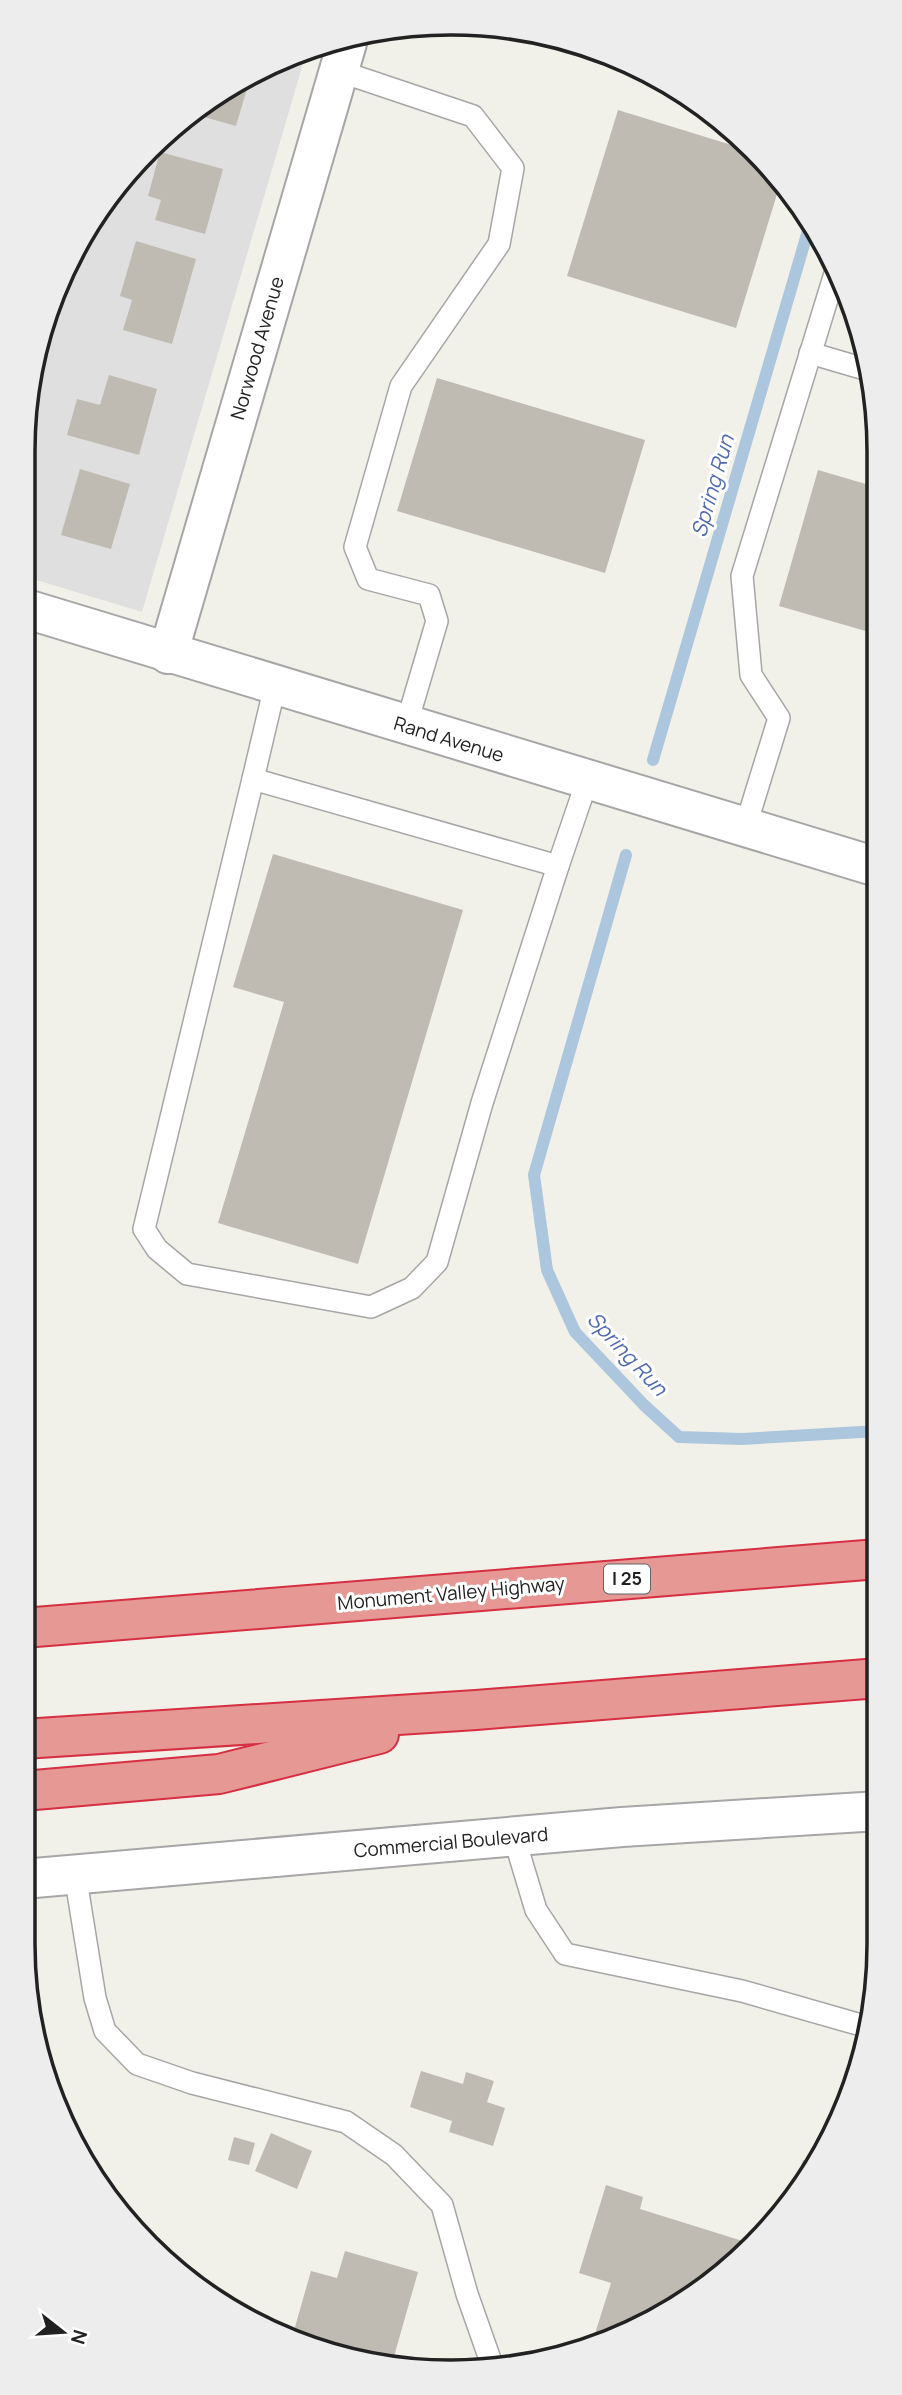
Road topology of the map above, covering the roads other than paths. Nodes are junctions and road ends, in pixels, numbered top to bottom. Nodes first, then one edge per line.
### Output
1 (343, 57) edge
2 (832, 284) edge
3 (810, 353) junction
4 (858, 367) edge
5 (35, 612) edge
6 (168, 653) junction
7 (275, 686) junction
8 (406, 726) junction
9 (253, 779) junction
10 (587, 781) junction
11 (745, 828) junction
12 (867, 864) edge
13 (558, 866) junction
14 (867, 1560) edge
15 (35, 1627) edge
16 (867, 1679) edge
17 (477, 1710) junction
18 (35, 1738) edge
19 (35, 1790) edge
20 (867, 1812) edge
21 (514, 1837) junction
22 (75, 1874) junction
23 (35, 1878) edge
24 (859, 2024) edge
25 (489, 2358) edge

1 - 6 street, Norwood Avenue
1 - 8 lane
2 - 3 lane
3 - 4 lane
3 - 11 lane
5 - 6 street, Rand Avenue
6 - 7 street, Rand Avenue
7 - 8 street, Rand Avenue
7 - 9 lane
8 - 10 street, Rand Avenue
9 - 13 lane
9 - 13 lane
10 - 11 street, Rand Avenue
10 - 13 lane
11 - 12 street, Rand Avenue
14 - 15 highway, Monument Valley Highway / I 25
16 - 17 highway
17 - 18 highway
17 - 19 highway
20 - 21 street, Commercial Boulevard
21 - 22 street, Commercial Boulevard
21 - 24 lane
22 - 23 street, Commercial Boulevard
22 - 25 lane

